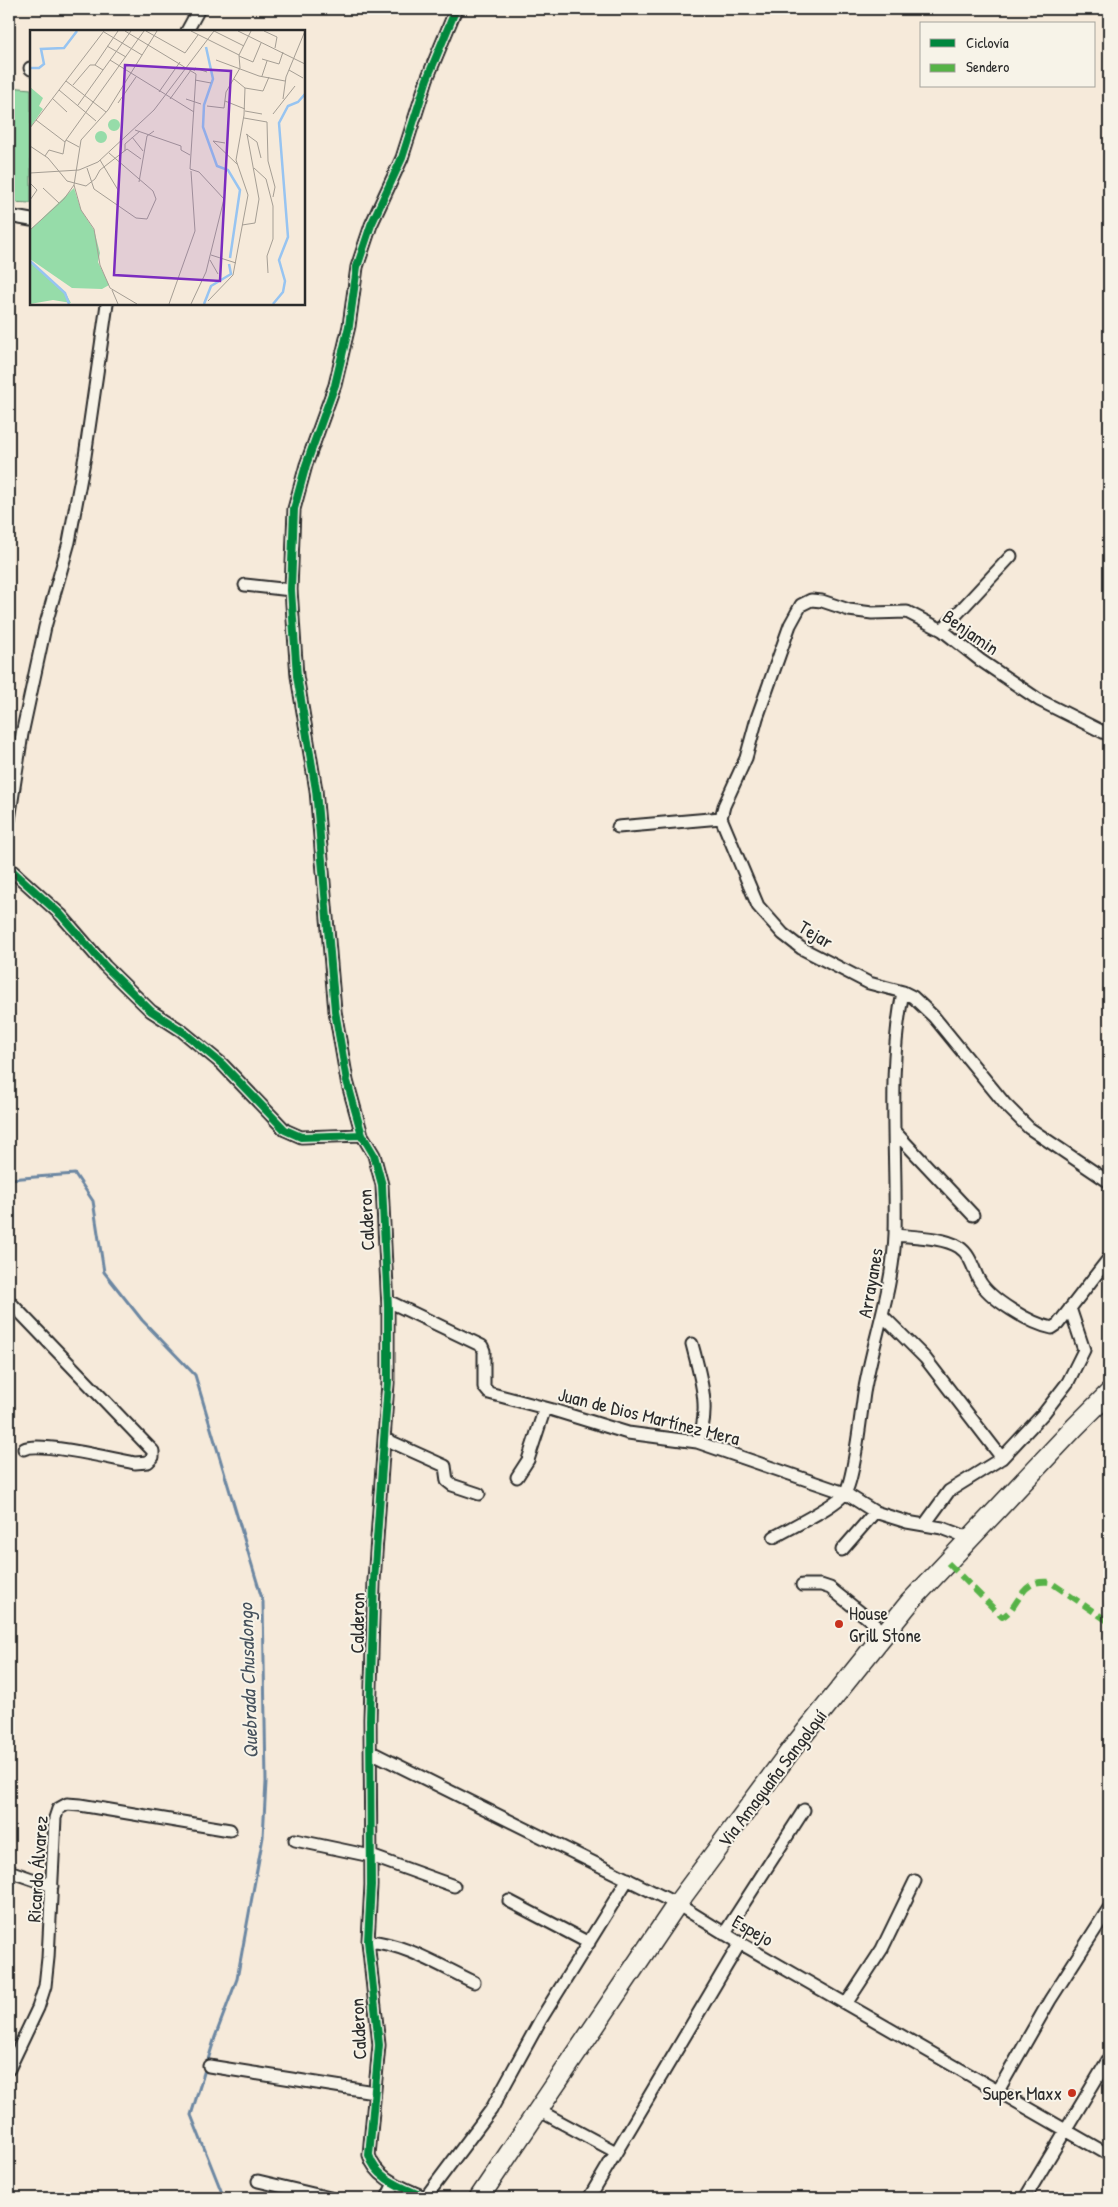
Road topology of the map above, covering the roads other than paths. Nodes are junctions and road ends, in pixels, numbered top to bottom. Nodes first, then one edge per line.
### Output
1 (199, 9) edge
2 (456, 9) edge
3 (188, 30) edge
4 (9, 216) edge
5 (30, 220) edge
6 (107, 305) edge
7 (1011, 556) dead end
8 (245, 585) dead end
9 (291, 590) junction
10 (942, 630) junction
11 (1109, 735) edge
12 (721, 818) junction
13 (9, 820) edge
14 (618, 827) dead end
15 (9, 868) edge
16 (903, 992) junction
17 (895, 1132) junction
18 (362, 1135) junction
19 (1109, 1182) edge
20 (973, 1215) dead end
21 (895, 1235) junction
22 (1109, 1258) edge
23 (9, 1301) edge
24 (388, 1301) junction
25 (1070, 1308) junction
26 (883, 1316) junction
27 (692, 1344) dead end
28 (1109, 1393) edge
29 (545, 1408) junction
30 (385, 1439) junction
31 (697, 1442) junction
32 (24, 1449) dead end
33 (1002, 1458) junction
34 (516, 1477) dead end
35 (845, 1493) junction
36 (478, 1494) dead end
37 (875, 1512) junction
38 (924, 1524) junction
39 (774, 1537) dead end
40 (971, 1539) junction
41 (842, 1550) dead end
42 (802, 1585) dead end
43 (886, 1632) junction
44 (371, 1752) junction
45 (804, 1810) dead end
46 (230, 1830) dead end
47 (295, 1840) dead end
48 (371, 1856) junction
49 (9, 1872) edge
50 (628, 1879) junction
51 (915, 1881) dead end
52 (52, 1886) junction
53 (454, 1886) dead end
54 (508, 1901) dead end
55 (677, 1904) junction
56 (1109, 1908) edge
57 (724, 1934) junction
58 (368, 1942) junction
59 (589, 1943) junction
60 (740, 1943) junction
61 (474, 1982) dead end
62 (846, 2004) junction
63 (1109, 2058) edge
64 (209, 2066) dead end
65 (9, 2069) edge
66 (998, 2091) junction
67 (374, 2092) junction
68 (538, 2110) junction
69 (1066, 2130) junction
70 (616, 2152) junction
71 (1109, 2155) edge
72 (258, 2181) dead end
73 (394, 2183) junction
74 (330, 2198) edge
75 (387, 2198) edge
76 (426, 2198) edge
77 (479, 2198) edge
78 (588, 2198) edge
79 (1025, 2198) edge

1 - 3 street
2 - 9 street, Calderon
4 - 5 street
6 - 13 street
7 - 10 street
8 - 9 street
9 - 18 street, Calderon
10 - 11 street, Benjamin
10 - 12 street, Benjamin
12 - 14 street
12 - 16 street, Tejar
15 - 18 street
16 - 17 street, Arrayanes
16 - 19 street, Tejar
17 - 20 street
17 - 21 street, Arrayanes
18 - 24 street, Calderon
21 - 25 street
21 - 26 street, Arrayanes
22 - 25 street
23 - 32 street
24 - 29 street, Juan de Dios Martínez Mera
24 - 30 street, Calderon
25 - 33 street
26 - 33 street
26 - 35 street, Arrayanes
27 - 31 street
28 - 40 highway, Via Amaguaña Sangolquí
29 - 31 street, Juan de Dios Martínez Mera
29 - 34 street
30 - 36 street
30 - 44 street, Calderon
31 - 35 street, Juan de Dios Martínez Mera
33 - 38 street
35 - 37 street, Juan de Dios Martínez Mera
35 - 39 street
37 - 38 street, Juan de Dios Martínez Mera
37 - 41 street
38 - 40 street, Juan de Dios Martínez Mera
40 - 43 highway, Via Amaguaña Sangolquí
42 - 43 street
43 - 55 highway, Via Amaguaña Sangolquí
44 - 48 street, Calderon
44 - 50 street, Espejo
45 - 57 street
46 - 52 street, Ricardo Álvarez
47 - 48 street
48 - 53 street
48 - 58 street, Calderon
49 - 52 street
50 - 55 street, Espejo
50 - 59 street
51 - 62 street
52 - 65 street, Ricardo Álvarez
54 - 59 street
55 - 57 street, Espejo
55 - 68 highway, Via Amaguaña Sangolquí
56 - 66 street
57 - 60 street, Espejo
58 - 61 street
58 - 67 street, Calderon
59 - 76 street
60 - 62 street, Espejo
60 - 70 street
62 - 66 street, Espejo
63 - 69 street
64 - 67 street
66 - 69 street, Espejo
67 - 73 street, Calderon
68 - 70 street
68 - 77 highway, Via Amaguaña Sangolquí
69 - 71 street, Espejo
69 - 79 street
70 - 78 street
72 - 74 street
73 - 75 street
73 - 76 street, Calderon

